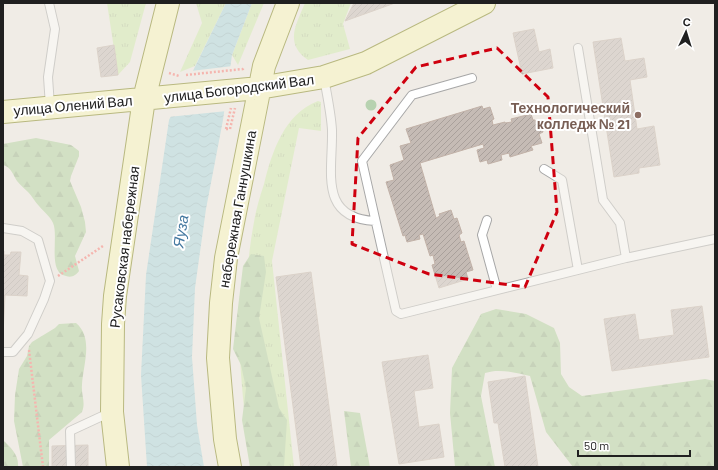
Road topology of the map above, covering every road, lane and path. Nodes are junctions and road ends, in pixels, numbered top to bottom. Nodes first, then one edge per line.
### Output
1 (49, 3) edge
2 (168, 3) edge
3 (288, 3) edge
4 (484, 3) edge
5 (578, 48) dead end
6 (243, 69) dead end
7 (165, 73) dead end
8 (324, 78) junction
9 (472, 78) dead end
10 (175, 86) junction
11 (259, 88) junction
12 (144, 98) junction
13 (233, 102) junction
14 (50, 107) junction
15 (3, 112) edge
16 (544, 169) dead end
17 (487, 220) dead end
18 (375, 221) junction
19 (3, 228) edge
20 (715, 239) edge
21 (103, 246) dead end
22 (626, 258) junction
23 (578, 270) junction
24 (50, 281) junction
25 (497, 290) junction
26 (28, 334) junction
27 (3, 352) edge
28 (112, 412) junction
29 (43, 467) edge
30 (71, 467) edge
31 (118, 467) edge
32 (230, 467) edge

1 - 14 lane
2 - 12 main road, Русаковская набережная
3 - 11 main road, набережная Ганнушкина
4 - 8 main road, улица Богородский Вал
5 - 22 lane
6 - 10 path
7 - 10 path
8 - 11 main road, улица Богородский Вал
8 - 18 lane
9 - 18 lane
10 - 12 main road, улица Богородский Вал
10 - 13 main road, улица Богородский Вал
11 - 13 main road, улица Богородский Вал
11 - 32 main road, набережная Ганнушкина
12 - 14 main road, улица Олений Вал
12 - 28 main road, Русаковская набережная
13 - 13 path
14 - 15 main road, улица Олений Вал
16 - 23 lane
17 - 25 lane
18 - 25 lane
19 - 24 lane
20 - 22 lane
21 - 24 path
22 - 23 lane
23 - 25 lane
24 - 26 lane
26 - 27 lane
26 - 29 path
28 - 30 lane
28 - 31 main road, Русаковская набережная

